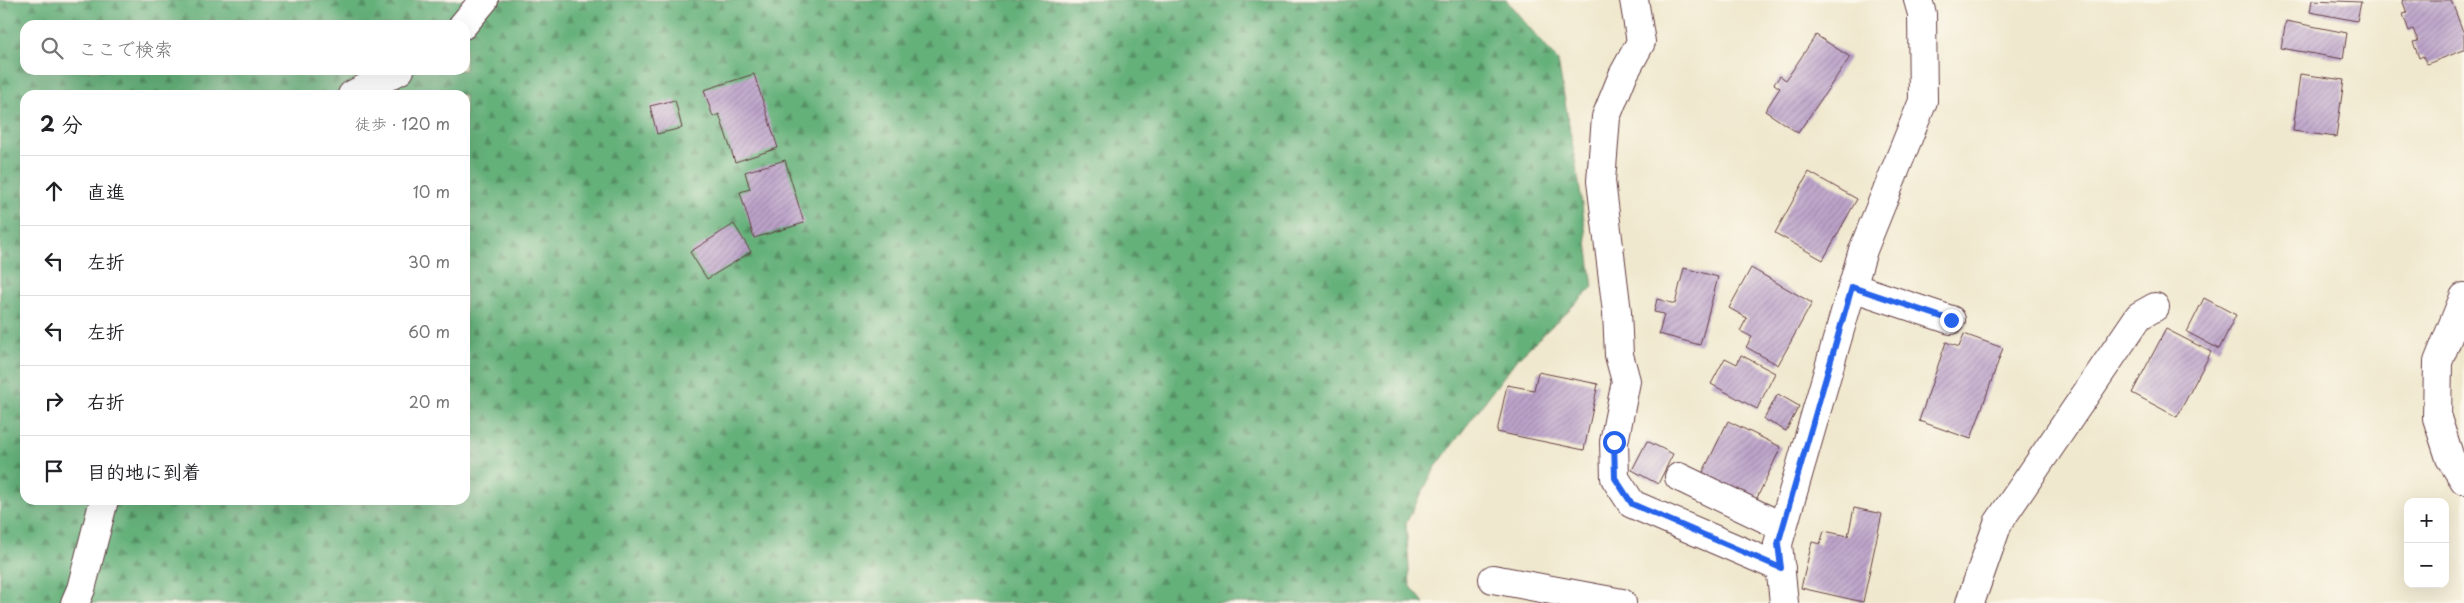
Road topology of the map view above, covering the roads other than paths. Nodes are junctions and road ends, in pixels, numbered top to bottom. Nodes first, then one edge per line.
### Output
1 (484, 0) edge
2 (1634, 0) edge
3 (1918, 0) edge
4 (466, 20) edge
5 (390, 75) edge
6 (362, 90) edge
7 (1852, 287) junction
8 (2464, 297) edge
9 (2155, 307) dead end
10 (1951, 320) dead end
11 (1679, 477) dead end
12 (2464, 480) edge
13 (103, 505) edge
14 (1784, 527) junction
15 (1781, 568) junction
16 (1492, 579) dead end
17 (75, 603) edge
18 (1622, 603) edge
19 (1784, 603) edge
20 (1970, 603) edge

1 - 4 street
2 - 15 street
3 - 7 street
5 - 6 street
7 - 10 street
7 - 14 street
8 - 12 street
9 - 20 street
11 - 14 street
13 - 17 street
14 - 15 street
15 - 19 street
16 - 18 street

